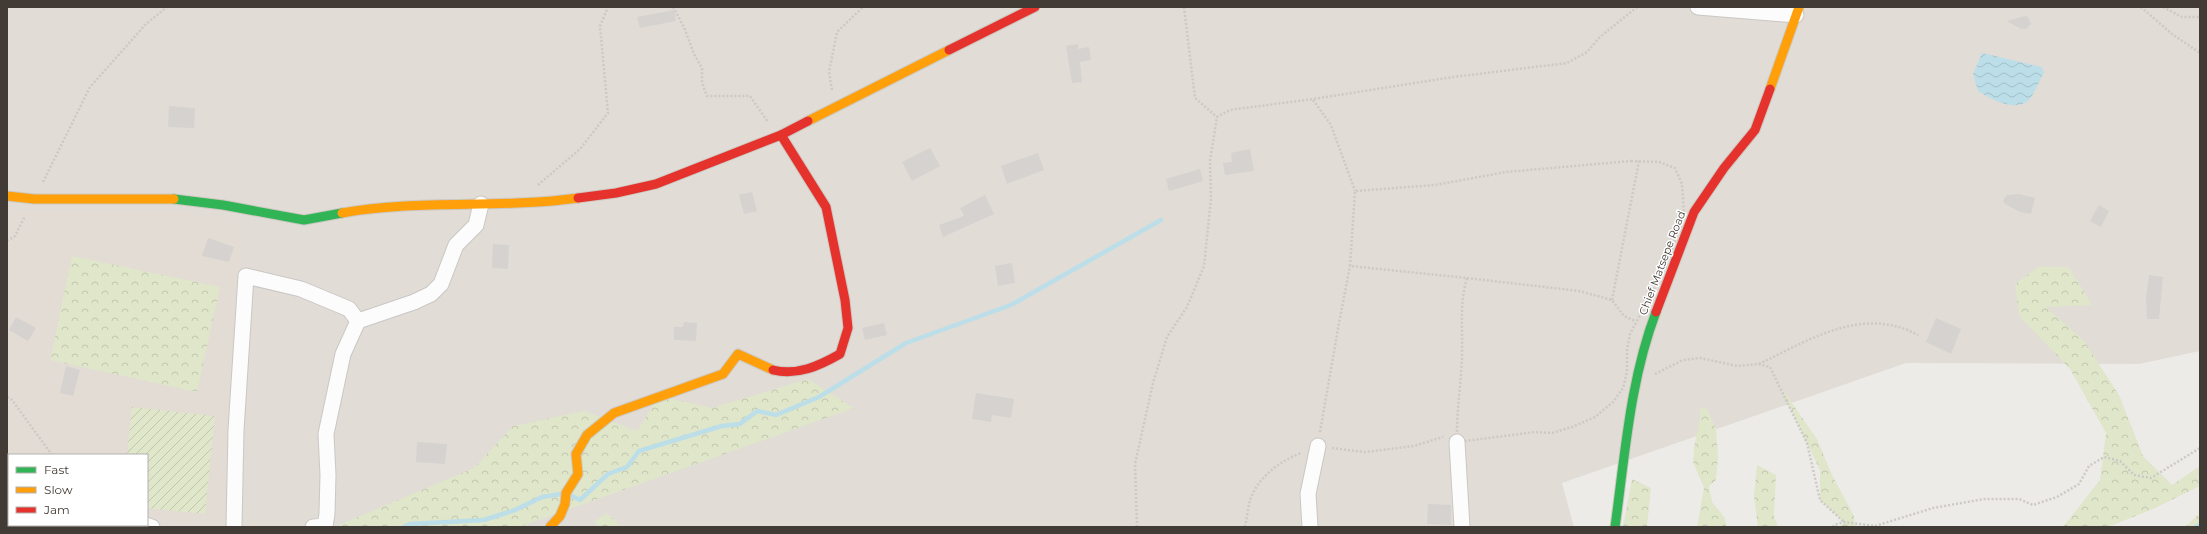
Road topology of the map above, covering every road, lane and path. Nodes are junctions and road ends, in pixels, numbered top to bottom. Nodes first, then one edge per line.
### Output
1 (167, 7) edge
2 (608, 7) edge
3 (673, 7) edge
4 (863, 7) edge
5 (1035, 7) edge
6 (1184, 7) edge
7 (1637, 7) edge
8 (1698, 7) edge
9 (2141, 7) edge
10 (2163, 7) edge
11 (1798, 11) edge
12 (2200, 17) edge
13 (2200, 53) edge
14 (1313, 99) junction
15 (835, 108) junction
16 (1217, 117) junction
17 (781, 135) junction
18 (530, 186) dead end
19 (1355, 191) junction
20 (7, 196) edge
21 (34, 199) junction
22 (481, 204) junction
23 (7, 241) edge
24 (1350, 266) junction
25 (1467, 278) junction
26 (1612, 300) junction
27 (358, 320) junction
28 (1918, 335) dead end
29 (1758, 364) junction
30 (1636, 384) junction
31 (7, 397) edge
32 (1457, 437) junction
33 (1318, 446) junction
34 (2200, 448) edge
35 (51, 454) edge
36 (1844, 522) junction
37 (146, 526) edge
38 (152, 527) edge
39 (234, 527) edge
40 (314, 527) edge
41 (550, 527) edge
42 (1138, 527) edge
43 (1245, 527) edge
44 (1310, 527) edge
45 (1462, 527) edge
46 (1615, 527) edge
47 (1833, 527) edge

1 - 21 path
2 - 18 path
3 - 17 path
4 - 15 path
5 - 15 street
6 - 16 path
7 - 14 path
8 - 11 street
9 - 13 path
10 - 12 path
11 - 30 street, Chief Matsepe Road
14 - 16 path
14 - 19 path
15 - 17 street
16 - 42 path
17 - 22 street
17 - 41 street
19 - 24 path
19 - 26 path
20 - 21 street
21 - 22 street
21 - 23 path
22 - 27 street
24 - 25 path
24 - 33 path
25 - 26 path
25 - 32 path
26 - 32 path
27 - 39 street
27 - 40 street
28 - 29 path
29 - 30 path
29 - 36 path
30 - 46 street, Chief Matsepe Road
31 - 35 path
32 - 33 path
32 - 45 street
33 - 43 path
33 - 44 street
34 - 36 path
36 - 47 path
37 - 38 street

